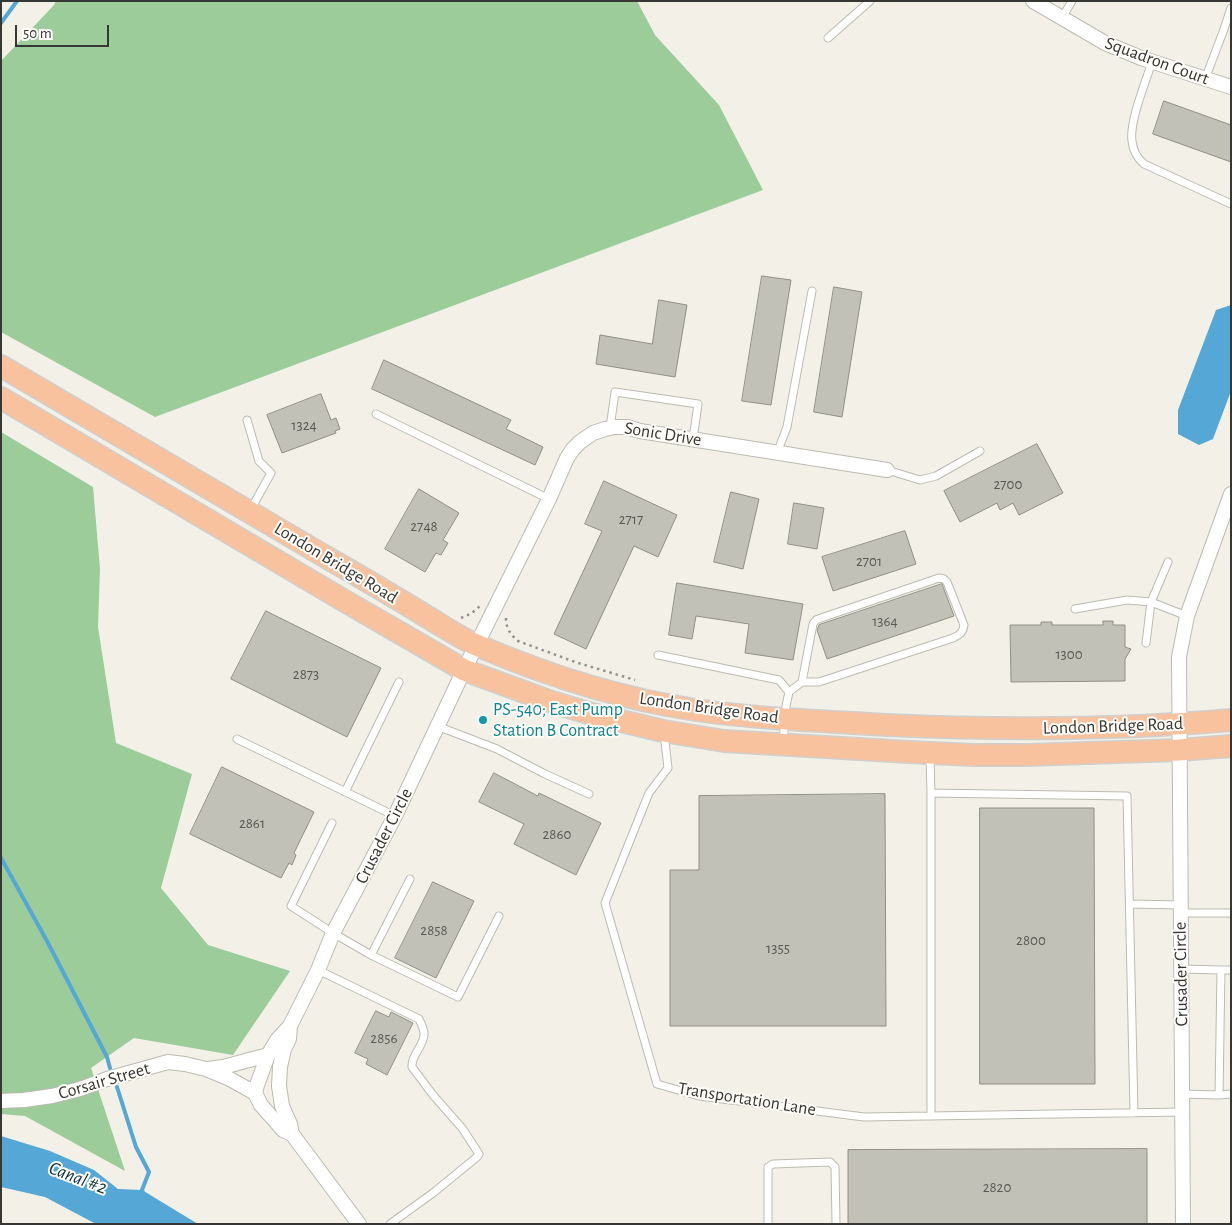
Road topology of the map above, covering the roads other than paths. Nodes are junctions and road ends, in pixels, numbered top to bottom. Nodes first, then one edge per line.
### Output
1 (870, 1) edge
2 (1033, 1) edge
3 (1072, 1) edge
4 (1231, 8) edge
5 (1062, 18) junction
6 (828, 38) dead end
7 (1152, 62) junction
8 (1205, 79) junction
9 (1231, 88) edge
10 (1231, 204) edge
11 (812, 291) dead end
12 (1, 366) edge
13 (1, 398) edge
14 (376, 414) dead end
15 (247, 420) dead end
16 (610, 428) junction
17 (693, 439) junction
18 (980, 451) dead end
19 (777, 452) junction
20 (887, 470) joint
21 (1231, 494) edge
22 (548, 499) junction
23 (250, 512) junction
24 (1168, 562) dead end
25 (1150, 602) junction
26 (1076, 609) dead end
27 (1187, 616) junction
28 (1146, 643) dead end
29 (476, 646) junction
30 (658, 655) dead end
31 (464, 670) junction
32 (399, 682) dead end
33 (802, 682) junction
34 (789, 692) junction
35 (785, 718) junction
36 (1231, 720) edge
37 (1179, 724) junction
38 (437, 726) junction
39 (663, 731) junction
40 (237, 739) dead end
41 (782, 745) junction
42 (1231, 746) edge
43 (1179, 750) junction
44 (930, 753) junction
45 (345, 792) junction
46 (931, 793) junction
47 (589, 794) dead end
48 (395, 816) junction
49 (332, 823) dead end
50 (410, 879) dead end
51 (1130, 904) junction
52 (1181, 909) junction
53 (1231, 913) edge
54 (499, 916) dead end
55 (333, 933) junction
56 (371, 955) junction
57 (1181, 969) junction
58 (318, 970) junction
59 (1221, 970) junction
60 (1231, 970) edge
61 (290, 1026) junction
62 (268, 1055) junction
63 (206, 1069) junction
64 (255, 1093) junction
65 (1182, 1094) junction
66 (1231, 1094) edge
67 (1220, 1095) junction
68 (1, 1101) edge
69 (1183, 1112) junction
70 (1134, 1113) junction
71 (931, 1116) junction
72 (292, 1134) junction
73 (359, 1224) edge
74 (390, 1224) edge
75 (768, 1224) edge
76 (836, 1224) edge
77 (1183, 1224) edge

1 - 6 lane
2 - 5 street, Squadron Court
3 - 5 lane
4 - 8 lane
5 - 7 street, Squadron Court
7 - 8 street, Squadron Court
7 - 10 lane
8 - 9 street, Squadron Court
11 - 19 lane
12 - 23 main road, London Bridge Road
13 - 31 main road, London Bridge Road
14 - 22 lane
15 - 23 lane
16 - 17 street, Sonic Drive
16 - 17 lane
16 - 22 street, Sonic Drive
17 - 19 street, Sonic Drive
18 - 20 lane
19 - 20 street, Sonic Drive
21 - 27 street, Crusader Circle
22 - 29 street, Sonic Drive
23 - 29 main road, London Bridge Road
24 - 25 lane
25 - 26 lane
25 - 27 lane
25 - 28 lane
27 - 37 street, Crusader Circle
29 - 31 street, Crusader Circle
29 - 35 main road, London Bridge Road
30 - 34 lane
31 - 38 street, Crusader Circle
31 - 39 main road, London Bridge Road
32 - 45 lane
33 - 33 lane
33 - 34 lane
34 - 35 lane
35 - 37 main road, London Bridge Road
35 - 41 lane
36 - 37 main road, London Bridge Road
37 - 43 street, Crusader Circle
38 - 47 lane
38 - 48 street, Crusader Circle
39 - 41 main road, London Bridge Road
39 - 71 lane, Transportation Lane
40 - 45 lane
41 - 44 main road, London Bridge Road
42 - 43 main road, London Bridge Road
43 - 44 main road, London Bridge Road
43 - 52 street, Crusader Circle
44 - 46 lane
45 - 48 lane
46 - 51 lane
46 - 71 lane
48 - 55 street, Crusader Circle
49 - 55 lane
50 - 56 lane
51 - 52 lane
51 - 70 lane
52 - 53 lane
52 - 57 street, Crusader Circle
54 - 56 lane
55 - 56 lane
55 - 58 street, Crusader Circle
57 - 59 lane
57 - 65 street, Crusader Circle
58 - 61 street, Crusader Circle
58 - 74 lane
59 - 60 lane
59 - 67 lane
61 - 62 street, Crusader Circle
61 - 72 street, Crusader Circle
62 - 63 street, Corsair Street
62 - 64 street, Crusader Circle
63 - 64 street, Corsair Street
63 - 68 street, Corsair Street
64 - 72 street, Crusader Circle
65 - 67 lane
65 - 69 street, Crusader Circle
66 - 67 lane
69 - 70 lane, Transportation Lane
69 - 77 street, Crusader Circle
70 - 71 lane, Transportation Lane
72 - 73 street, Crusader Circle
75 - 76 lane

